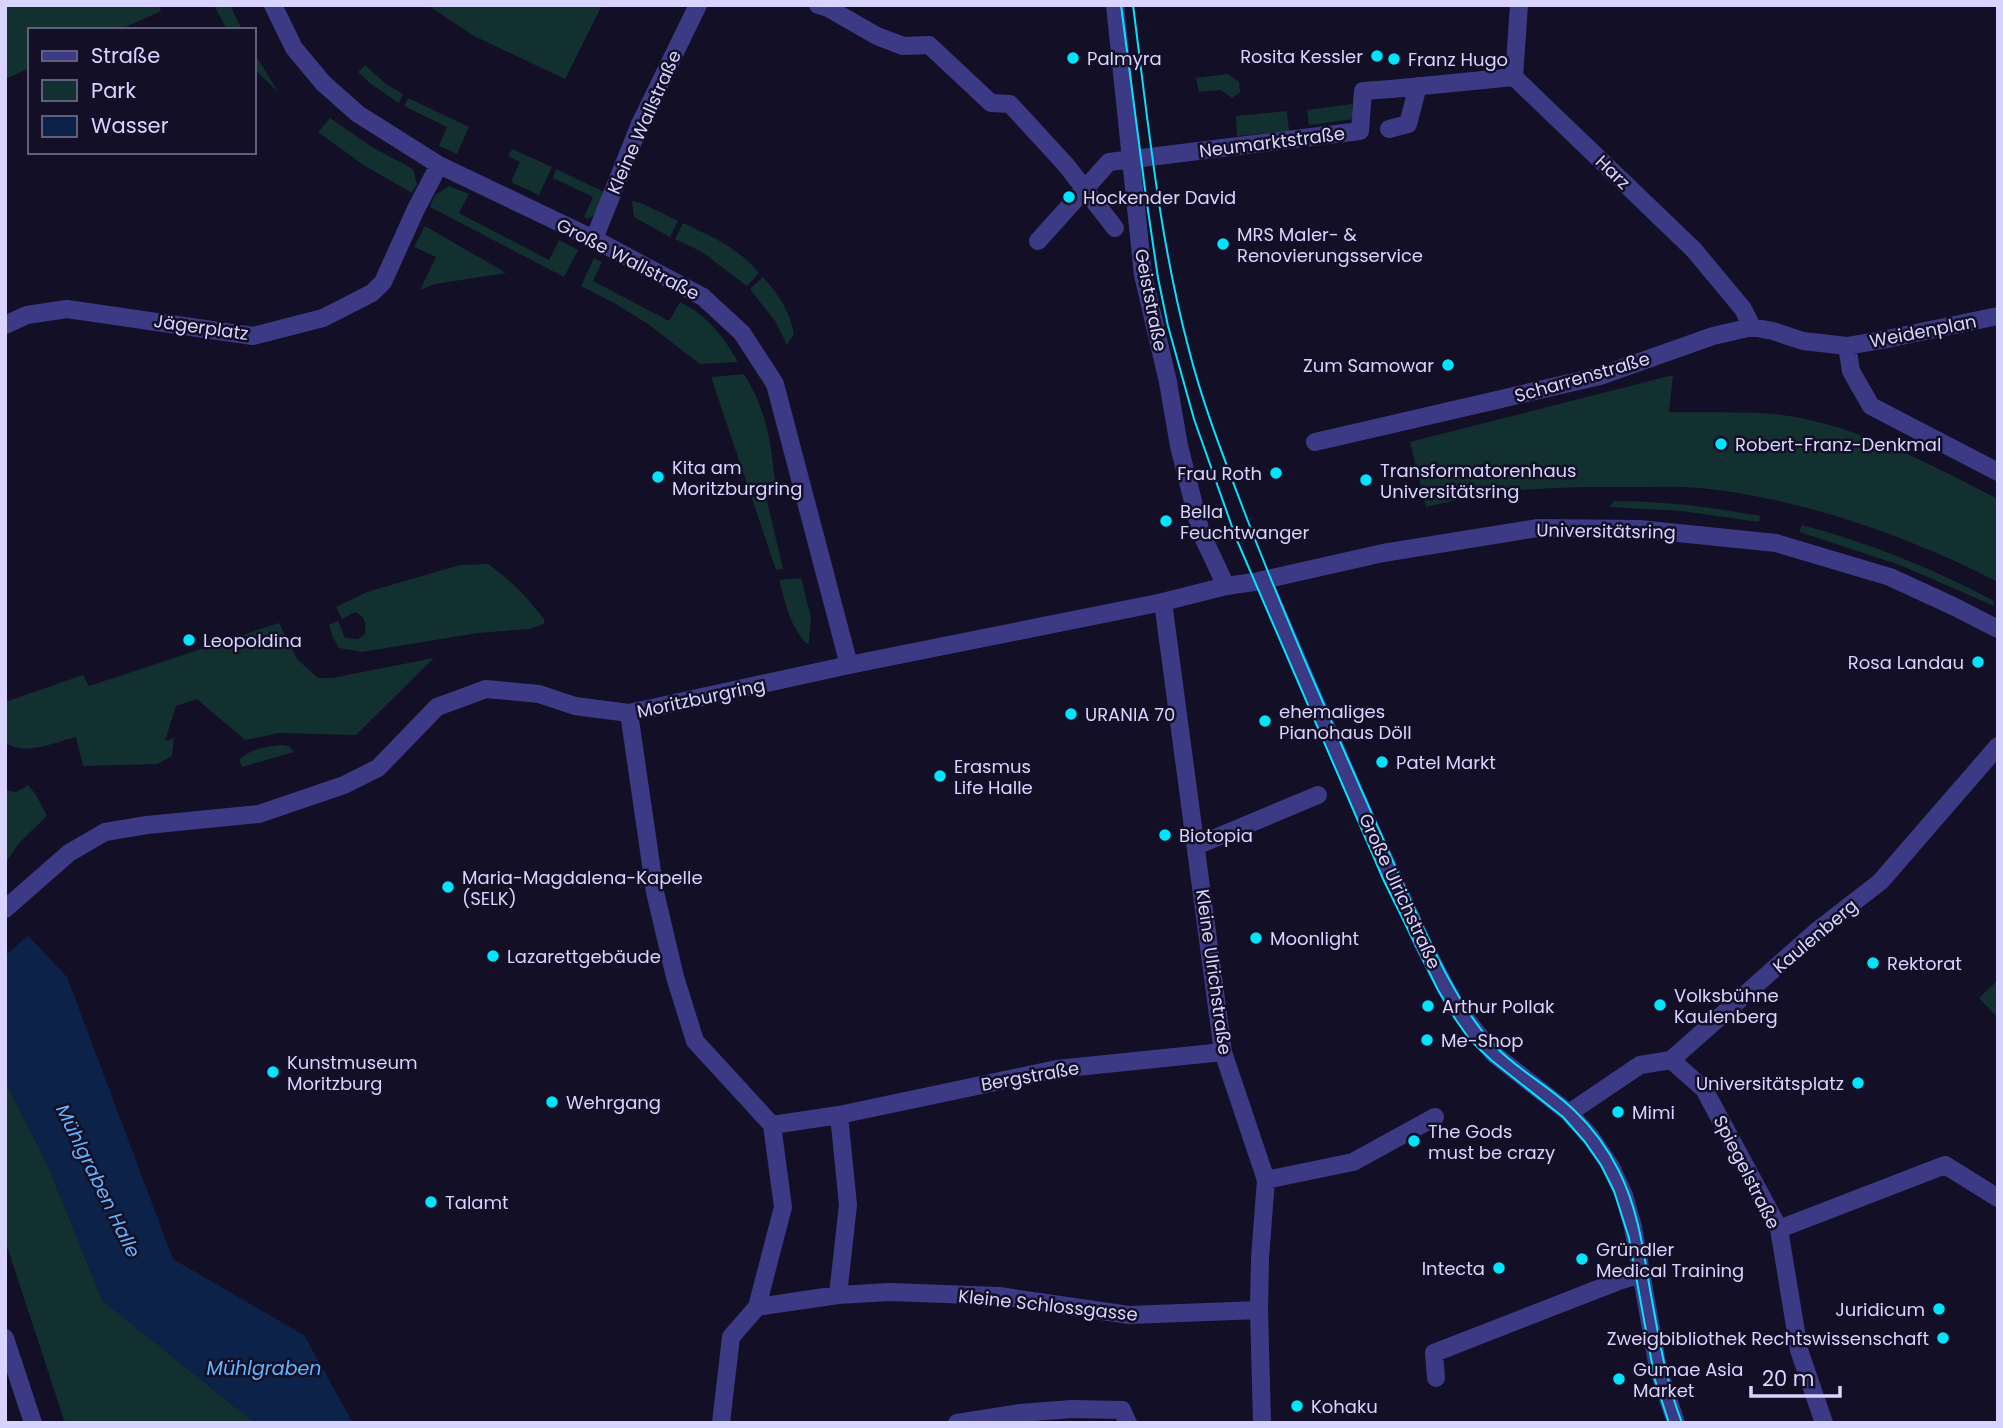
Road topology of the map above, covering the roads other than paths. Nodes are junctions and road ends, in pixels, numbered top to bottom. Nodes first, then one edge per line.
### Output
1 (273, 5) edge
2 (698, 5) edge
3 (818, 5) edge
4 (1115, 5) edge
5 (1519, 5) edge
6 (1514, 78) junction
7 (1418, 86) junction
8 (1389, 129) dead end
9 (1130, 159) junction
10 (439, 165) junction
11 (1085, 189) junction
12 (1115, 228) dead end
13 (594, 239) junction
14 (1038, 241) dead end
15 (1998, 316) edge
16 (5, 325) edge
17 (1752, 327) junction
18 (1847, 345) junction
19 (1315, 442) dead end
20 (1998, 472) edge
21 (1263, 580) junction
22 (1226, 586) junction
23 (1163, 602) junction
24 (1998, 628) edge
25 (849, 665) junction
26 (629, 713) junction
27 (1998, 746) edge
28 (1318, 795) dead end
29 (1196, 846) junction
30 (5, 909) edge
31 (1223, 1052) junction
32 (1671, 1060) junction
33 (1569, 1113) junction
34 (839, 1115) junction
35 (1435, 1116) dead end
36 (772, 1125) junction
37 (1266, 1180) junction
38 (1998, 1198) edge
39 (1779, 1228) junction
40 (1641, 1275) junction
41 (838, 1295) junction
42 (757, 1307) junction
43 (1259, 1311) junction
44 (5, 1338) edge
45 (1436, 1378) dead end
46 (33, 1423) edge
47 (721, 1423) edge
48 (957, 1423) edge
49 (1128, 1423) edge
50 (1262, 1423) edge
51 (1676, 1423) edge
52 (1824, 1423) edge

1 - 10 street, Große Wallstraße
2 - 13 street, Kleine Wallstraße
3 - 11 street
4 - 9 street, Geiststraße
5 - 6 street
6 - 7 street, Neumarktstraße
6 - 17 street, Harz
7 - 8 street
7 - 9 street, Neumarktstraße
9 - 11 street
9 - 22 street, Geiststraße
10 - 13 street, Große Wallstraße
10 - 16 street, Jägerplatz
11 - 12 street
11 - 14 street
13 - 25 street, Große Wallstraße
15 - 18 street, Weidenplan
17 - 18 street, Scharrenstraße
17 - 19 street, Scharrenstraße
18 - 20 street
21 - 22 street, Universitätsring
21 - 24 street, Universitätsring
21 - 33 street, Große Ulrichstraße
22 - 23 street, Universitätsring
23 - 25 street, Moritzburgring
23 - 29 street, Kleine Ulrichstraße
25 - 26 street, Moritzburgring
26 - 30 street, Moritzburgring
26 - 36 street
27 - 32 street, Kaulenberg
28 - 29 street
29 - 31 street, Kleine Ulrichstraße
31 - 34 street, Bergstraße
31 - 37 street, Kleine Ulrichstraße
32 - 33 street, Kaulenberg
32 - 39 street, Spiegelstraße
33 - 40 street, Große Ulrichstraße
34 - 36 street, Bergstraße
34 - 41 street
35 - 37 street
36 - 42 street
37 - 43 street, Kleine Ulrichstraße
38 - 39 street
39 - 52 street, Spiegelstraße
40 - 45 street
40 - 51 street, Große Ulrichstraße
41 - 42 street, Kleine Schlossgasse
41 - 43 street, Kleine Schlossgasse
42 - 47 street
43 - 50 street, Kleine Ulrichstraße
44 - 46 street
48 - 49 street

